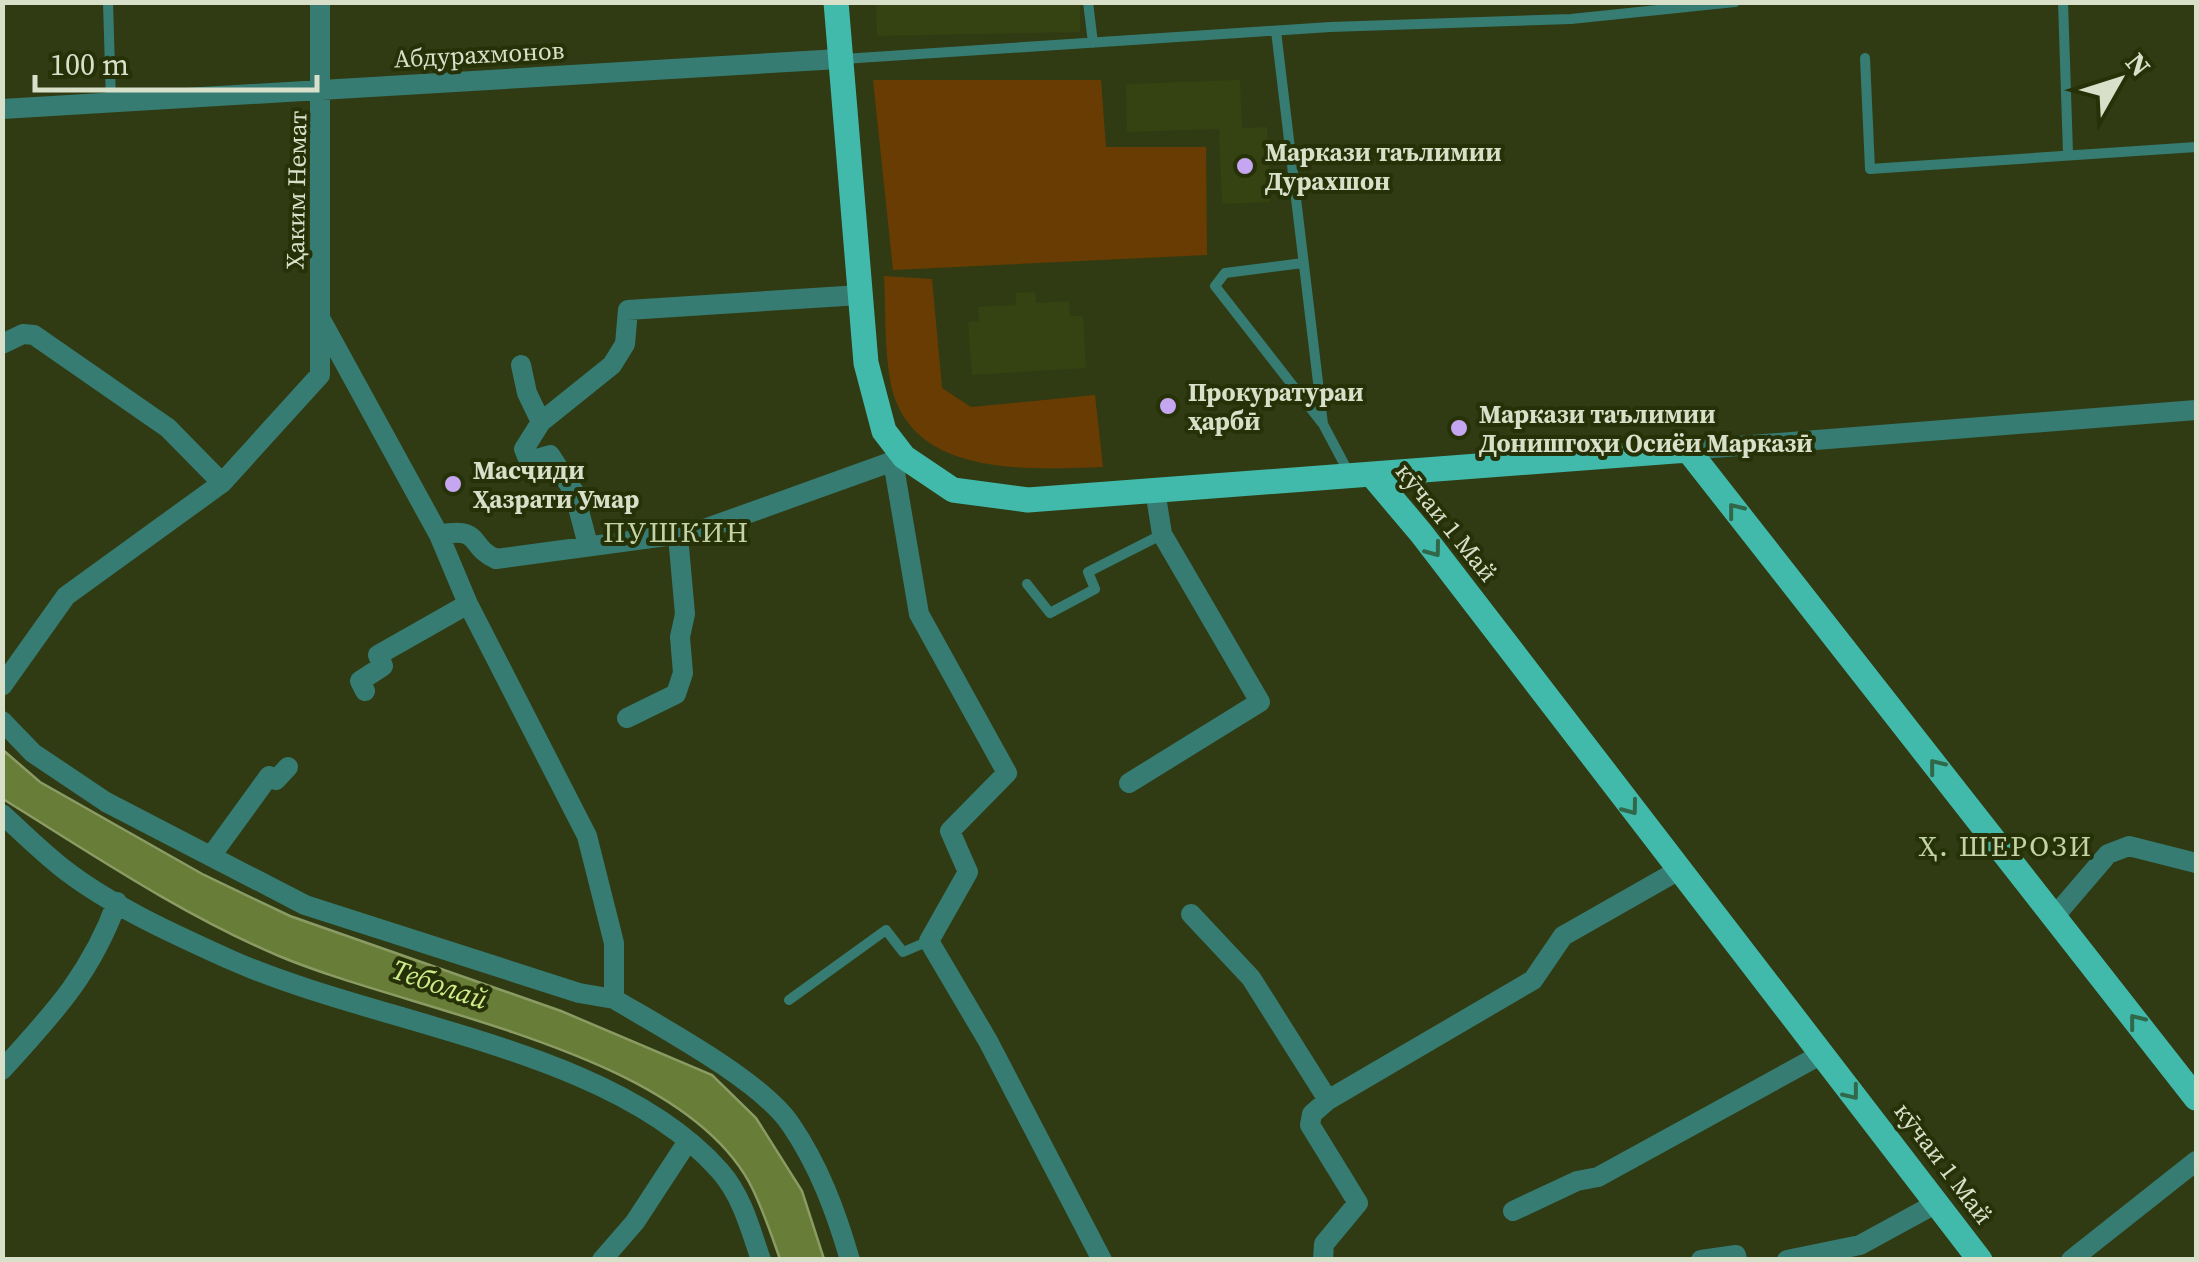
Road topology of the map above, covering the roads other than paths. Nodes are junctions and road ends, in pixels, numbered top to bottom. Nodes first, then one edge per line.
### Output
1 (108, 2) edge
2 (320, 2) edge
3 (836, 2) edge
4 (1088, 2) edge
5 (1569, 2) edge
6 (1735, 2) edge
7 (2063, 2) edge
8 (1571, 18) junction
9 (1276, 31) junction
10 (1093, 44) junction
11 (1865, 58) dead end
12 (839, 60) junction
13 (322, 88) junction
14 (111, 102) junction
15 (2, 109) edge
16 (2196, 147) edge
17 (2068, 152) junction
18 (1304, 263) junction
19 (860, 295) junction
20 (320, 318) junction
21 (2, 344) edge
22 (520, 364) dead end
23 (2196, 410) edge
24 (541, 422) junction
25 (1323, 424) junction
26 (1688, 450) junction
27 (898, 459) junction
28 (1361, 476) junction
29 (222, 483) junction
30 (1155, 490) junction
31 (1162, 534) junction
32 (439, 535) junction
33 (678, 536) junction
34 (588, 545) junction
35 (1027, 584) dead end
36 (468, 604) junction
37 (2, 686) edge
38 (365, 691) dead end
39 (627, 718) dead end
40 (2, 720) edge
41 (288, 767) dead end
42 (1129, 783) dead end
43 (2, 814) edge
44 (211, 856) junction
45 (2196, 863) edge
46 (1679, 870) junction
47 (117, 902) junction
48 (1191, 914) dead end
49 (2054, 917) junction
50 (929, 941) junction
51 (614, 999) junction
52 (789, 1000) dead end
53 (1822, 1054) junction
54 (2, 1070) edge
55 (2196, 1098) edge
56 (1328, 1100) junction
57 (688, 1141) junction
58 (2196, 1161) edge
59 (1937, 1203) junction
60 (1513, 1212) dead end
61 (602, 1260) edge
62 (761, 1260) edge
63 (850, 1260) edge
64 (1102, 1260) edge
65 (1323, 1260) edge
66 (1701, 1260) edge
67 (1737, 1260) edge
68 (1787, 1260) edge
69 (1980, 1260) edge
70 (2071, 1260) edge

1 - 14 lane
2 - 13 street, Ҳаким Немат
3 - 12 main road
4 - 10 lane
5 - 8 lane
6 - 8 lane
7 - 17 lane
8 - 9 lane
9 - 10 lane
9 - 18 lane
10 - 12 lane
11 - 17 lane
12 - 13 street, Абдурахмонов
12 - 19 main road
13 - 14 street, Абдурахмонов
13 - 20 street, Ҳаким Немат
14 - 15 street, Абдурахмонов
16 - 17 lane
18 - 25 lane
18 - 25 lane
19 - 24 street
19 - 27 main road
20 - 29 street, Ҳаким Немат
20 - 32 street
21 - 29 street
22 - 24 street
23 - 26 street
24 - 34 street
25 - 28 lane
26 - 28 main road
49 -> 26 main road
27 - 30 main road
27 - 33 street
27 - 50 street
28 - 30 main road
28 -> 46 main road, кӯчаи 1 Май
29 - 37 street, Ҳаким Немат
30 - 31 street
31 - 35 lane
31 - 42 street
32 - 34 street
32 - 36 street
33 - 34 street
33 - 39 street
36 - 38 street
36 - 51 street
40 - 44 street
41 - 44 street
43 - 47 street
44 - 51 street
45 - 49 street
46 - 53 main road, кӯчаи 1 Май
46 - 56 street
47 - 54 street
47 - 57 street
48 - 56 street
55 -> 49 main road
50 - 52 lane
50 - 64 street
51 - 63 street
53 -> 59 main road, кӯчаи 1 Май
53 - 60 street
56 - 65 street
57 - 61 street
57 - 62 street
58 - 70 street
59 - 68 street
59 - 69 main road, кӯчаи 1 Май
66 - 67 street

